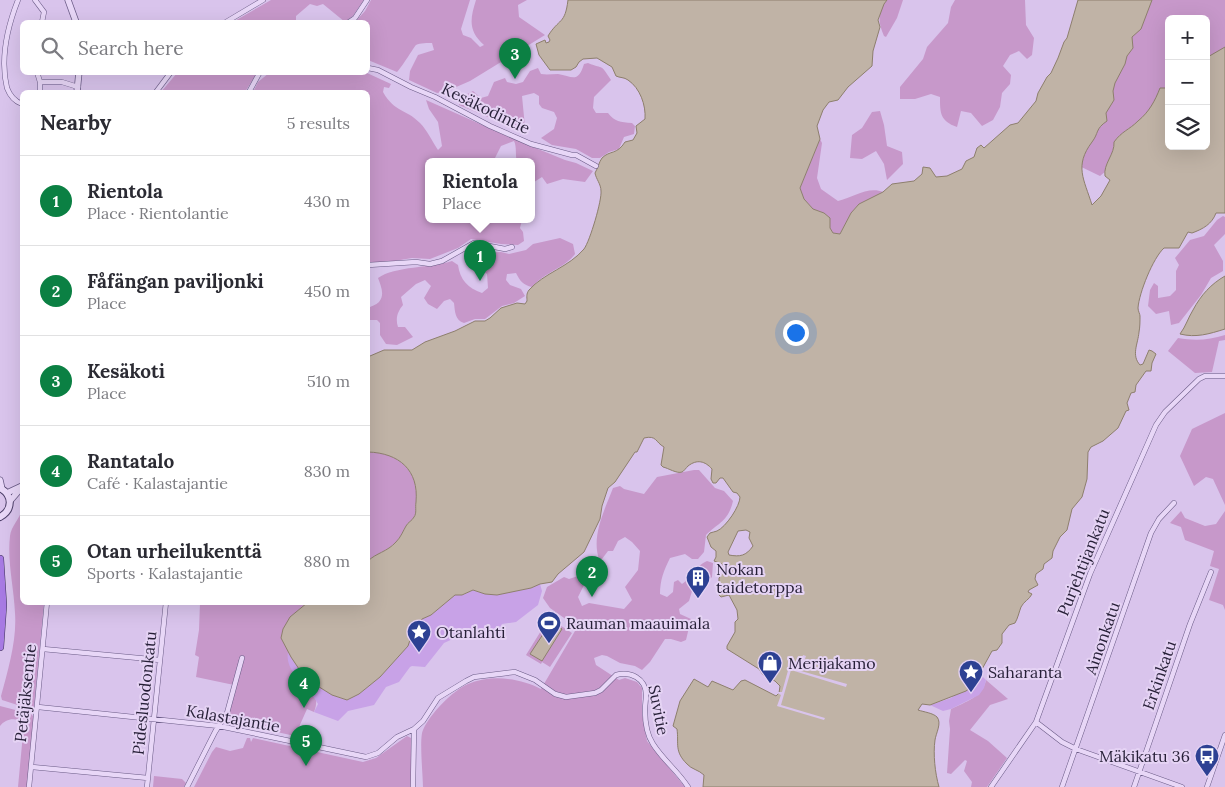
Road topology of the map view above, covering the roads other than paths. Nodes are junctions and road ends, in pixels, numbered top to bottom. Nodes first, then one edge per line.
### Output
1 (18, 0) edge
2 (35, 0) edge
3 (69, 0) edge
4 (263, 0) edge
5 (367, 0) edge
6 (42, 20) edge
7 (75, 20) edge
8 (229, 20) edge
9 (352, 20) edge
10 (370, 68) edge
11 (38, 75) edge
12 (79, 75) edge
13 (169, 75) edge
14 (258, 75) edge
15 (40, 82) junction
16 (40, 90) edge
17 (77, 90) edge
18 (158, 90) edge
19 (250, 90) edge
20 (20, 103) edge
21 (596, 166) dead end
22 (512, 247) dead end
23 (370, 265) edge
24 (1225, 376) edge
25 (0, 480) edge
26 (20, 487) edge
27 (20, 489) edge
28 (3, 490) edge
29 (10, 501) junction
30 (1174, 503) dead end
31 (0, 517) edge
32 (0, 559) edge
33 (1211, 572) dead end
34 (47, 605) edge
35 (166, 605) edge
36 (0, 647) edge
37 (43, 649) junction
38 (242, 658) dead end
39 (160, 660) junction
40 (38, 707) junction
41 (154, 718) junction
42 (1036, 722) junction
43 (218, 726) junction
44 (414, 729) junction
45 (1225, 735) edge
46 (1076, 749) junction
47 (32, 767) junction
48 (1140, 772) junction
49 (148, 778) junction
50 (29, 787) edge
51 (147, 787) edge
52 (187, 787) edge
53 (413, 787) edge
54 (688, 787) edge
55 (991, 787) edge
56 (1062, 787) edge
57 (1134, 787) edge
58 (1182, 787) edge
59 (1207, 787) edge

1 - 20 street
2 - 6 street
3 - 7 street
4 - 8 street
5 - 9 street
10 - 21 street, Kesäkodintie
11 - 15 street
12 - 17 street
13 - 18 street
14 - 19 street
15 - 16 street
15 - 17 street
22 - 23 street
24 - 42 street, Purjehtijankatu
25 - 28 street
26 - 28 street
27 - 29 street
28 - 29 main road
29 - 31 main road
30 - 46 street, Ainonkatu
32 - 36 highway
33 - 48 street, Erkinkatu
34 - 37 street, Petäjäksentie
35 - 39 street, Pidesluodonkatu
37 - 39 street
37 - 40 street, Petäjäksentie
38 - 43 street
39 - 41 street, Pidesluodonkatu
40 - 41 street, Kalastajantie
40 - 47 street, Petäjäksentie
41 - 43 street, Kalastajantie
41 - 49 street, Pidesluodonkatu
42 - 46 street
42 - 55 street, Purjehtijankatu
43 - 44 street, Kalastajantie
43 - 52 street
44 - 53 street
44 - 54 street, Suvitie
45 - 59 street
46 - 48 street
46 - 56 street, Ainonkatu
47 - 49 street
47 - 50 street, Petäjäksentie
48 - 57 street, Erkinkatu
48 - 58 street
49 - 51 street, Pidesluodonkatu

